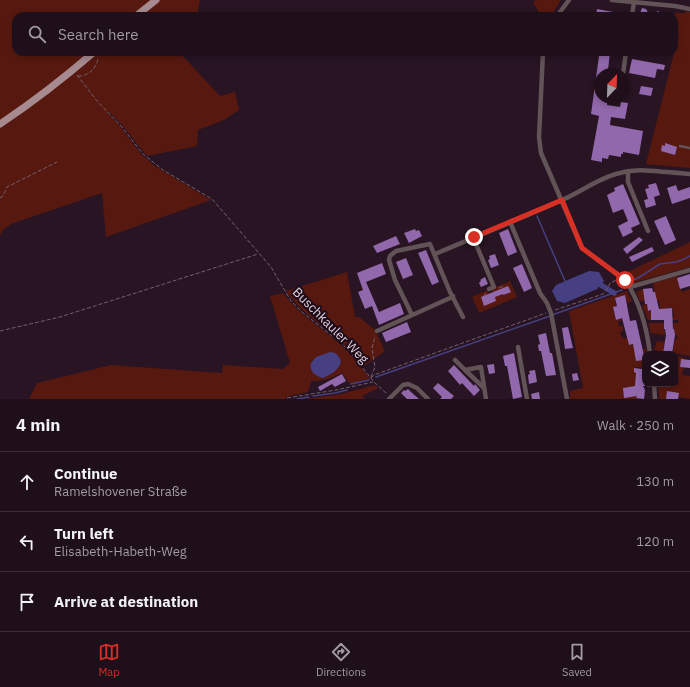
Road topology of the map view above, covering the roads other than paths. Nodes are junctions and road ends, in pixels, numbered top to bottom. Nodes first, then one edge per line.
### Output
1 (156, 0) edge
2 (569, 0) edge
3 (612, 0) edge
4 (634, 2) junction
5 (690, 9) edge
6 (141, 12) edge
7 (560, 12) edge
8 (633, 12) edge
9 (92, 56) edge
10 (543, 56) edge
11 (625, 56) edge
12 (624, 68) edge
13 (0, 124) edge
14 (680, 146) dead end
15 (690, 148) edge
16 (628, 171) junction
17 (690, 174) edge
18 (562, 200) junction
19 (510, 222) junction
20 (648, 231) dead end
21 (474, 237) junction
22 (435, 254) junction
23 (690, 270) edge
24 (630, 287) junction
25 (489, 289) dead end
26 (452, 296) junction
27 (412, 315) junction
28 (464, 317) dead end
29 (377, 331) road end
30 (518, 347) dead end
31 (649, 351) edge
32 (455, 360) dead end
33 (465, 370) junction
34 (654, 387) edge
35 (484, 388) junction
36 (390, 398) edge
37 (428, 399) edge
38 (486, 399) edge
39 (527, 399) edge
40 (567, 399) edge
41 (655, 399) edge

1 - 6 main road
2 - 7 street
3 - 4 street
4 - 5 street
4 - 8 street
9 - 13 main road
10 - 18 street
11 - 12 street
14 - 15 lane
16 - 17 street
16 - 18 street
16 - 20 street
18 - 19 street
18 - 24 street
19 - 21 street
19 - 40 street
21 - 22 street
21 - 25 street
22 - 26 street
22 - 27 street
23 - 24 street
24 - 31 street
26 - 27 street
26 - 28 street
27 - 29 street
30 - 39 street
32 - 33 street
33 - 35 street
33 - 35 street
34 - 41 street
35 - 38 street
36 - 37 street

